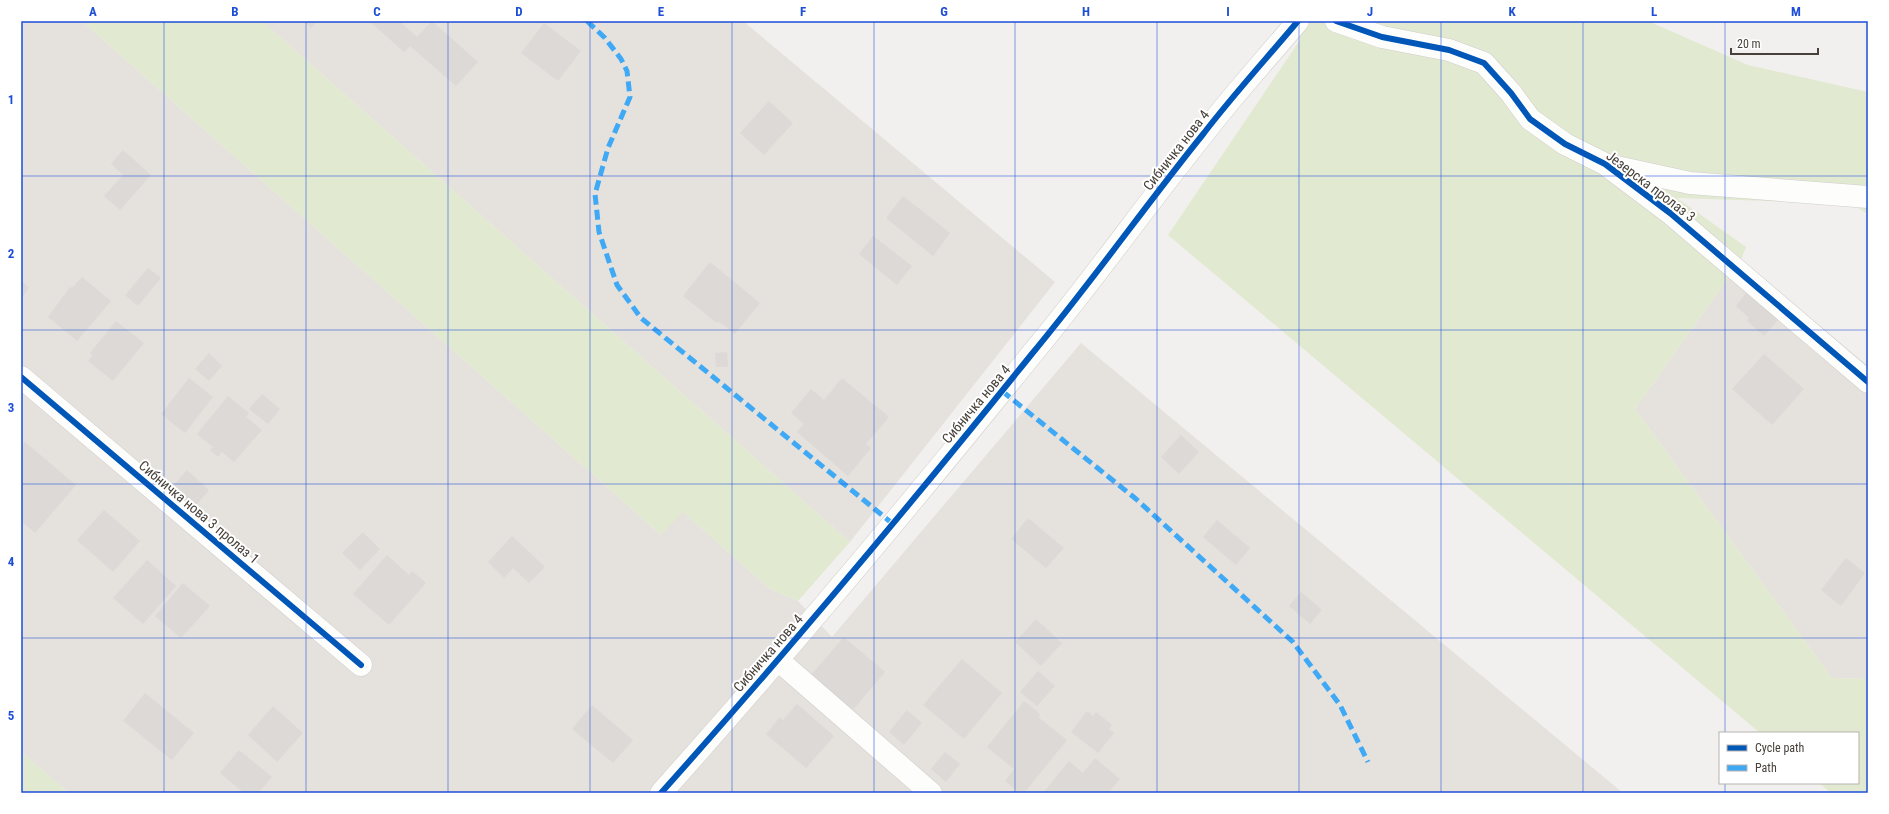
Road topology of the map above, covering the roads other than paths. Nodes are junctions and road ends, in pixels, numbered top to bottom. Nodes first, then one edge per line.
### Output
1 (1298, 21) edge
2 (1336, 21) edge
3 (1605, 164) junction
4 (1868, 198) edge
5 (21, 377) edge
6 (1868, 382) edge
7 (778, 660) junction
8 (361, 665) dead end
9 (661, 793) edge
10 (931, 793) edge

1 - 7 street, Сибничка нова 4
2 - 3 street, Језерска пролаз 3
3 - 4 street
3 - 6 street, Језерска пролаз 3
5 - 8 street, Сибничка нова 3 пролаз 1
7 - 9 street, Сибничка нова 4
7 - 10 street

